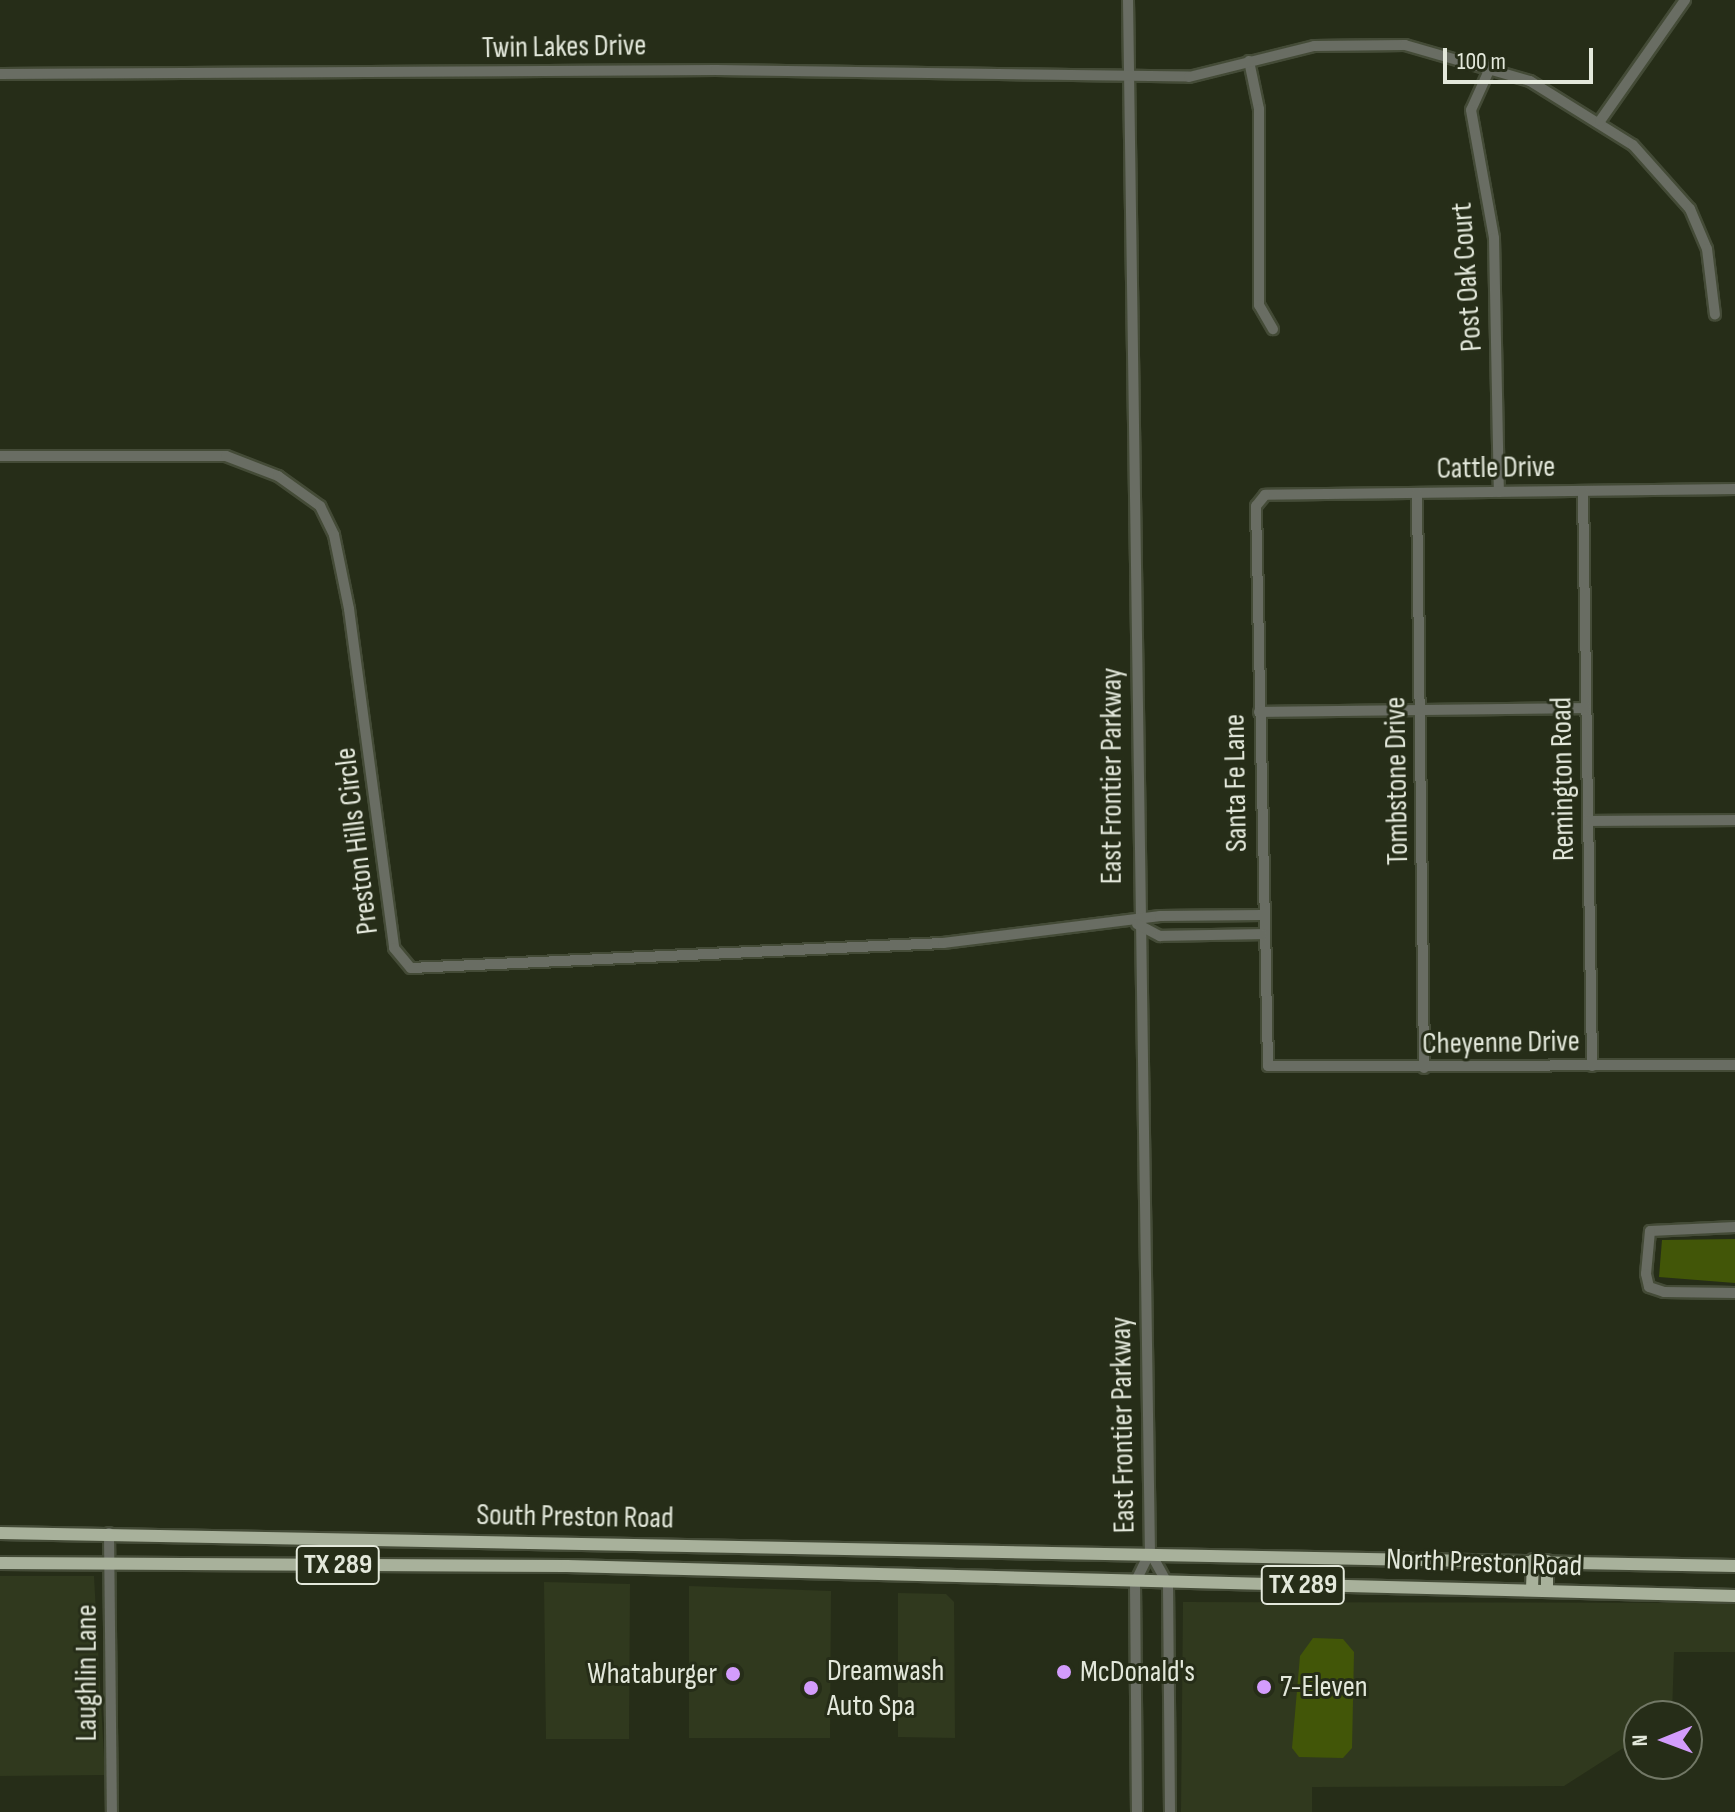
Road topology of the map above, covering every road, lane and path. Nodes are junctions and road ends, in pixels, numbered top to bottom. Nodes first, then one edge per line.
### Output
1 (1128, 0) edge
2 (1685, 0) edge
3 (1249, 61) junction
4 (1491, 66) junction
5 (0, 74) edge
6 (1129, 75) junction
7 (1600, 121) junction
8 (1715, 315) dead end
9 (1273, 329) dead end
10 (0, 456) edge
11 (1735, 489) edge
12 (1583, 491) junction
13 (1499, 492) junction
14 (1417, 493) junction
15 (1259, 499) joint
16 (1586, 708) junction
17 (1420, 710) junction
18 (1259, 712) junction
19 (1735, 820) edge
20 (1588, 821) junction
21 (1262, 915) junction
22 (1137, 924) junction
23 (1262, 934) junction
24 (1735, 1065) edge
25 (1268, 1066) joint
26 (1592, 1066) junction
27 (1424, 1068) junction
28 (1735, 1227) edge
29 (1735, 1293) edge
30 (0, 1533) edge
31 (109, 1533) junction
32 (1150, 1552) junction
33 (1533, 1560) junction
34 (1547, 1561) junction
35 (110, 1562) junction
36 (0, 1563) edge
37 (1735, 1566) edge
38 (1135, 1583) junction
39 (1168, 1584) junction
40 (1532, 1589) junction
41 (1547, 1590) junction
42 (1735, 1596) edge
43 (112, 1812) edge
44 (1137, 1812) edge
45 (1170, 1812) edge

1 - 6 street, East Frontier Parkway
2 - 7 street
3 - 4 street, Twin Lakes Drive
3 - 6 street, Twin Lakes Drive
3 - 9 street
4 - 7 street, Twin Lakes Drive
4 - 13 street, Post Oak Court
5 - 6 street, Twin Lakes Drive
6 - 22 street, East Frontier Parkway
7 - 8 street, Twin Lakes Drive
10 - 22 street, Preston Hills Circle
11 - 12 street, Cattle Drive
12 - 13 street, Cattle Drive
12 - 16 street, Remington Road
13 - 14 street, Cattle Drive
14 - 15 street, Cattle Drive
14 - 17 street, Tombstone Drive
15 - 18 street, Santa Fe Lane
16 - 17 street
16 - 20 street, Remington Road
17 - 18 street
17 - 27 street, Tombstone Drive
18 - 21 street, Santa Fe Lane
19 - 20 street
20 - 26 street, Remington Road
21 - 22 street
21 - 23 street, Santa Fe Lane
22 - 23 street
22 - 32 street, East Frontier Parkway
23 - 25 street, Santa Fe Lane
24 - 26 street, Cheyenne Drive
25 - 27 street, Cheyenne Drive
26 - 27 street, Cheyenne Drive
28 - 29 street
30 - 31 main road, South Preston Road / TX 289
31 - 32 main road, South Preston Road / TX 289
31 - 35 street, Laughlin Lane
32 - 33 main road, North Preston Road / TX 289
32 - 38 street
32 - 39 street
33 - 34 main road, North Preston Road / TX 289
33 - 40 main road
34 - 37 main road, North Preston Road / TX 289
34 - 41 main road
35 - 36 main road, South Preston Road / TX 289
35 - 38 main road, South Preston Road / TX 289
35 - 43 street, Laughlin Lane
38 - 39 main road, North Preston Road / TX 289
38 - 44 street
39 - 40 main road, North Preston Road / TX 289
39 - 45 street
40 - 41 main road, North Preston Road / TX 289
41 - 42 main road, North Preston Road / TX 289

